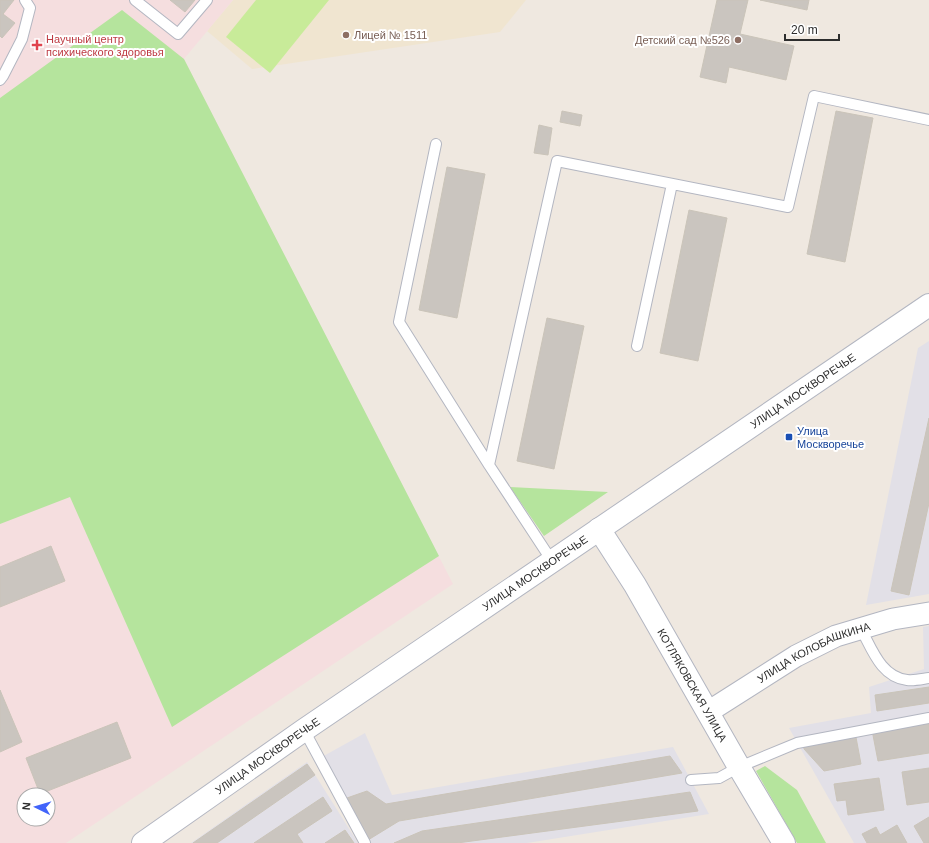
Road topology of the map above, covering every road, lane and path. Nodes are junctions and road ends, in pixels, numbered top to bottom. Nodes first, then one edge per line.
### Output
1 (25, 0) edge
2 (135, 0) edge
3 (207, 0) edge
4 (0, 80) edge
5 (929, 120) edge
6 (436, 144) dead end
7 (672, 184) junction
8 (929, 305) edge
9 (637, 346) dead end
10 (489, 465) junction
11 (599, 529) junction
12 (552, 561) junction
13 (929, 613) edge
14 (861, 628) junction
15 (929, 678) edge
16 (708, 712) junction
17 (929, 718) edge
18 (304, 730) junction
19 (739, 767) junction
20 (691, 780) dead end
21 (143, 843) edge
22 (365, 843) edge
23 (784, 843) edge

1 - 4 lane
2 - 3 lane
5 - 7 lane
6 - 10 lane
7 - 9 lane
7 - 10 lane
8 - 11 main road, УЛИЦА МОСКВОРЕЧЬЕ
10 - 12 lane
11 - 12 main road, УЛИЦА МОСКВОРЕЧЬЕ
11 - 16 main road, КОТЛЯКОВСКАЯ УЛИЦА
12 - 18 main road, УЛИЦА МОСКВОРЕЧЬЕ
13 - 14 street, УЛИЦА КОЛОБАШКИНА
14 - 15 lane
14 - 16 street, УЛИЦА КОЛОБАШКИНА
16 - 19 main road, КОТЛЯКОВСКАЯ УЛИЦА
17 - 19 lane
18 - 21 main road, УЛИЦА МОСКВОРЕЧЬЕ
18 - 22 lane
19 - 20 lane
19 - 23 main road, КОТЛЯКОВСКАЯ УЛИЦА

